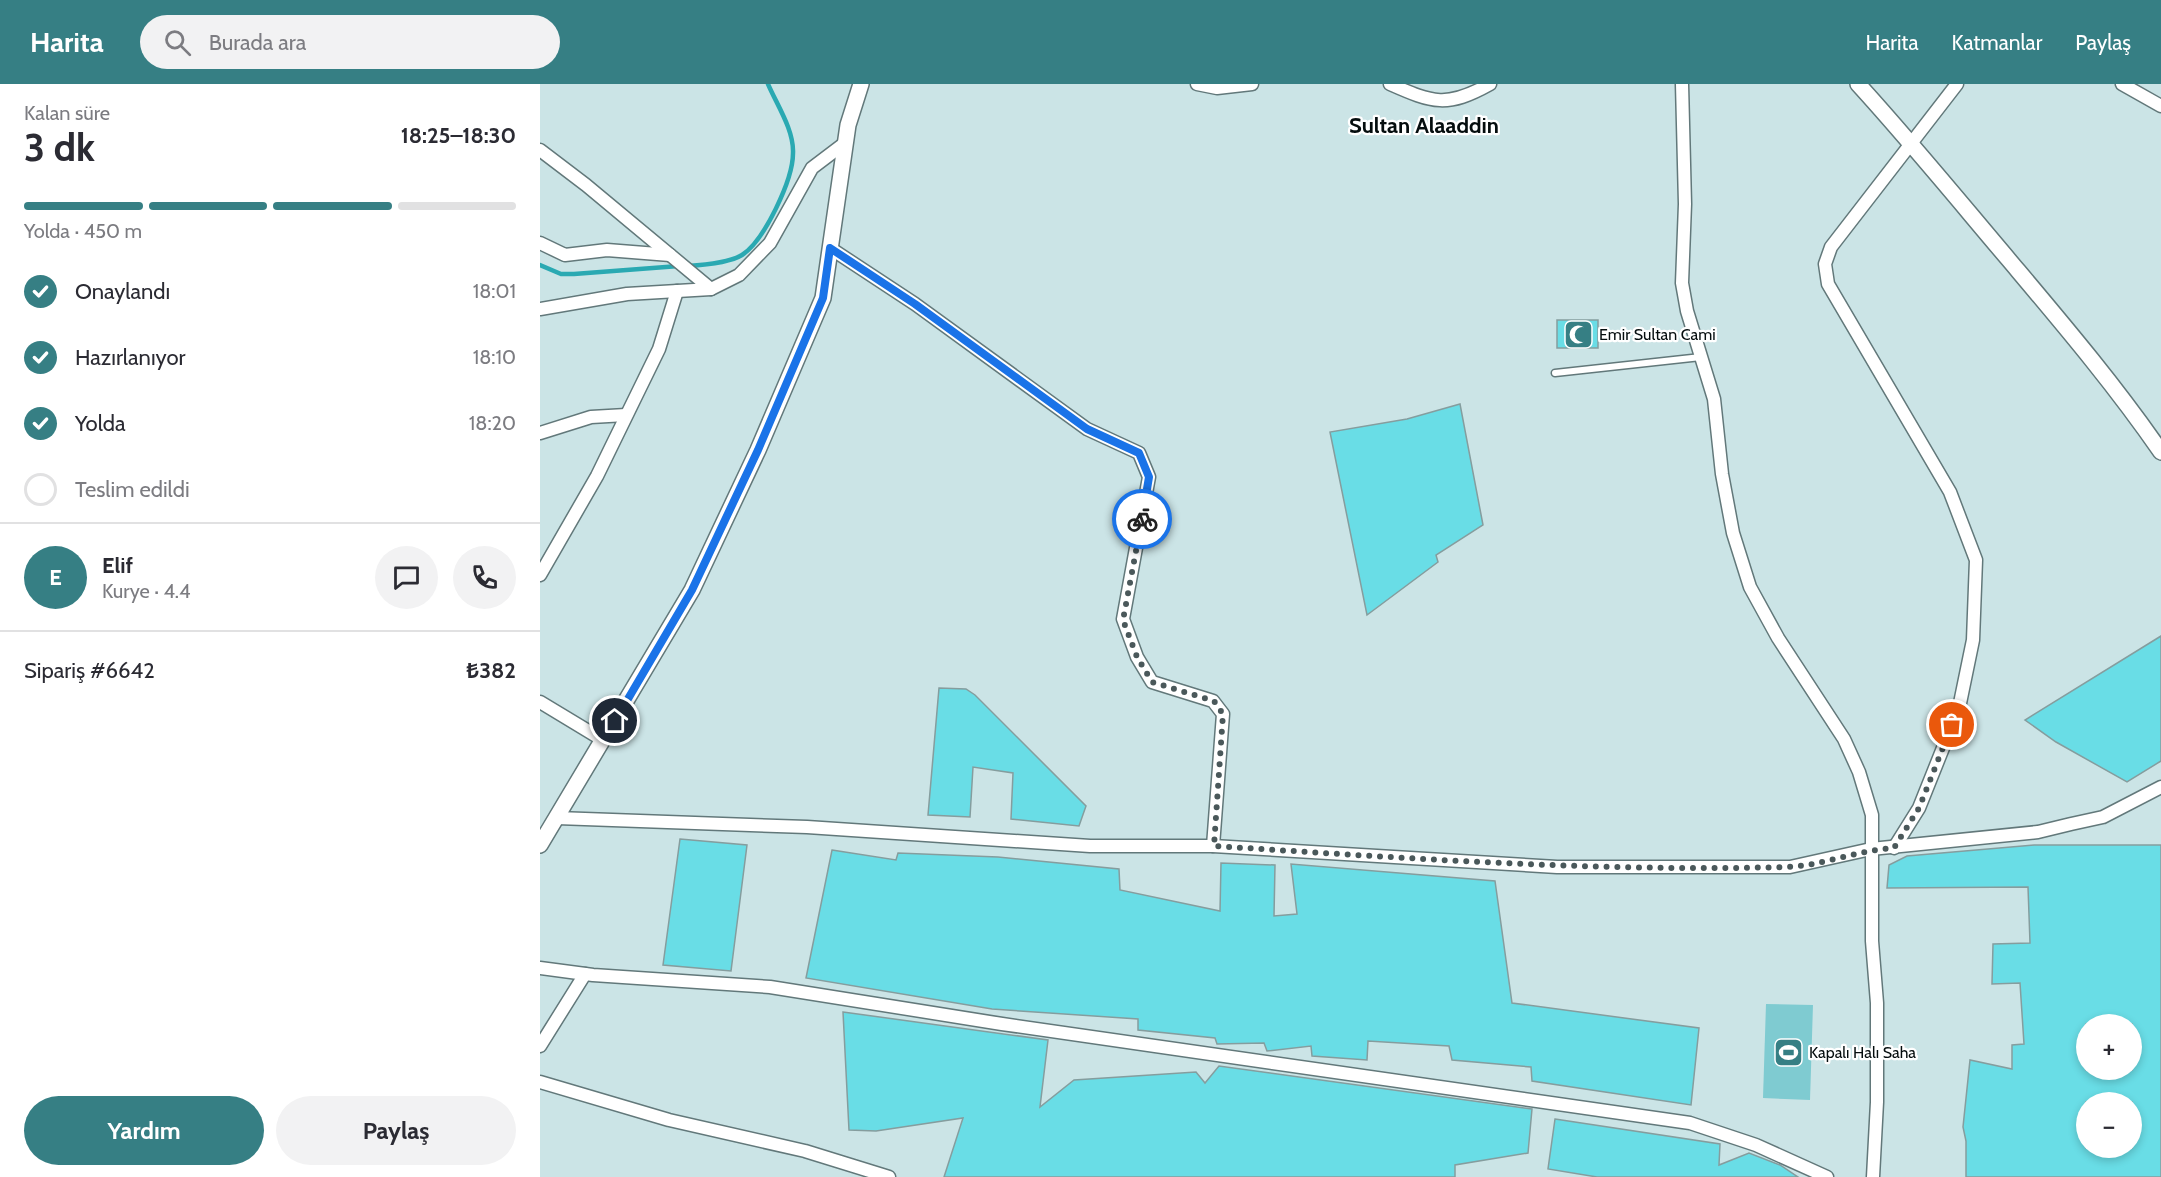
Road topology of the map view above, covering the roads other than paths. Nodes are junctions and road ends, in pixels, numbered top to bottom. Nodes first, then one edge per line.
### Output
1 (861, 84) edge
2 (1197, 84) edge
3 (1252, 84) edge
4 (1390, 84) edge
5 (1490, 84) edge
6 (1682, 84) edge
7 (1858, 84) edge
8 (1957, 84) edge
9 (2122, 84) edge
10 (2161, 106) edge
11 (845, 143) junction
12 (1912, 143) junction
13 (540, 150) edge
14 (540, 243) edge
15 (830, 248) junction
16 (670, 255) junction
17 (711, 289) junction
18 (677, 291) junction
19 (540, 309) edge
20 (1701, 357) junction
21 (1555, 373) dead end
22 (626, 415) junction
23 (540, 433) edge
24 (2161, 452) edge
25 (540, 575) edge
26 (540, 702) edge
27 (603, 740) junction
28 (2161, 788) edge
29 (557, 818) junction
30 (540, 845) edge
31 (1214, 846) junction
32 (1894, 848) junction
33 (1871, 849) junction
34 (540, 968) edge
35 (585, 974) junction
36 (540, 1046) edge
37 (540, 1082) edge
38 (890, 1177) edge
39 (1827, 1177) edge
40 (1873, 1177) edge

1 - 11 street
2 - 3 street
4 - 5 street
6 - 20 street
7 - 12 street
8 - 12 street
9 - 10 street
11 - 15 street
11 - 17 street
12 - 24 street
12 - 32 street
13 - 16 street
14 - 16 street
15 - 27 street
15 - 31 street
16 - 17 street
17 - 18 street
18 - 19 street
18 - 22 street
20 - 21 lane
20 - 33 street
22 - 23 street
22 - 25 street
26 - 27 street
27 - 29 street
28 - 32 street
29 - 30 street
29 - 31 street
31 - 33 street
32 - 33 street
33 - 40 street
34 - 35 street
35 - 36 street
35 - 39 street
37 - 38 street

